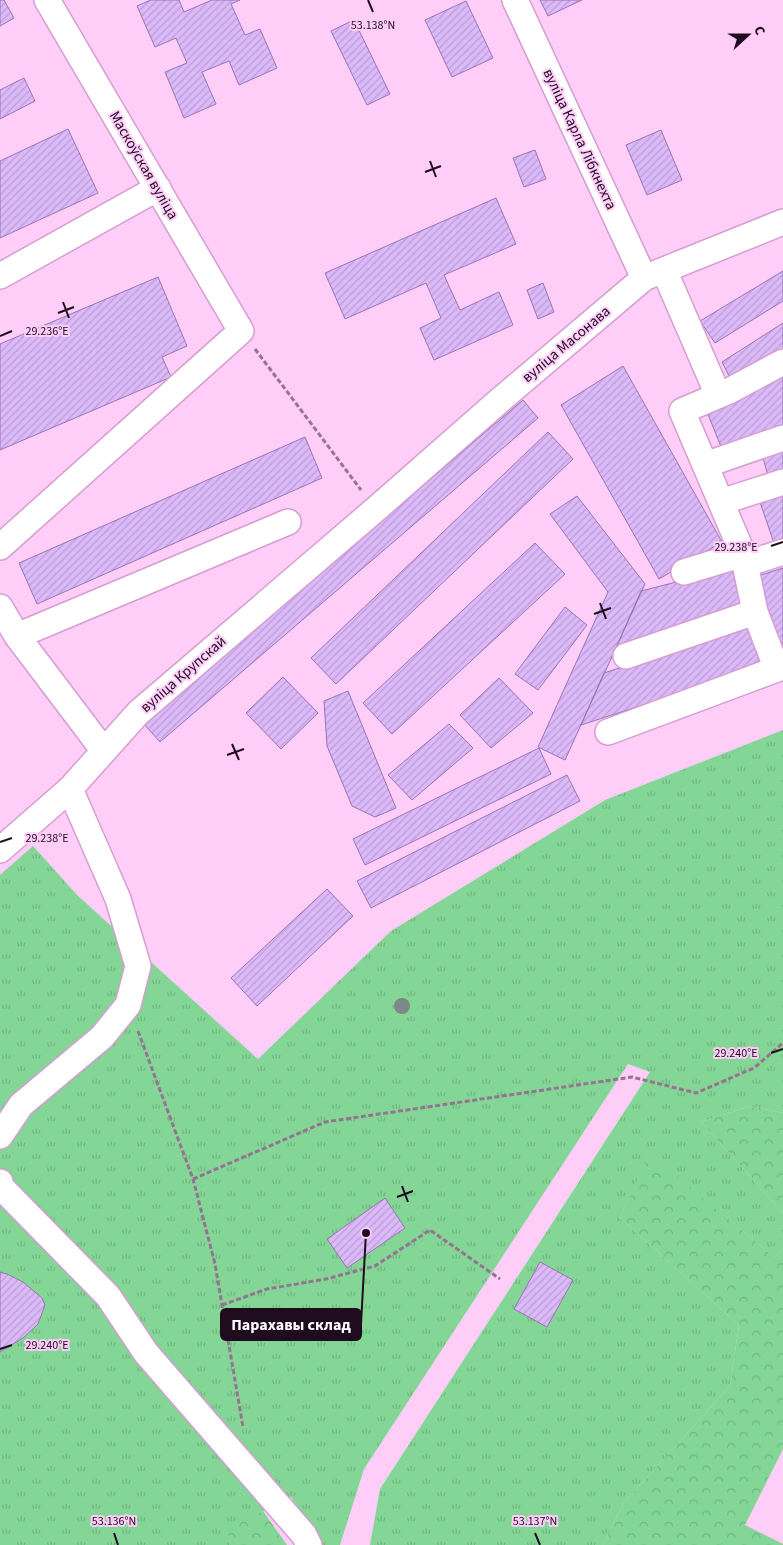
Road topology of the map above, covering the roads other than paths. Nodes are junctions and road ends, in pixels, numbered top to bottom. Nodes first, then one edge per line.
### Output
1 (47, 0) edge
2 (516, 0) edge
3 (158, 188) junction
4 (783, 222) edge
5 (654, 274) junction
6 (0, 276) edge
7 (783, 362) edge
8 (718, 396) junction
9 (783, 438) edge
10 (705, 466) junction
11 (783, 482) edge
12 (721, 502) junction
13 (376, 509) joint
14 (288, 522) dead end
15 (0, 547) edge
16 (783, 552) edge
17 (744, 559) junction
18 (684, 572) dead end
19 (0, 607) edge
20 (755, 612) junction
21 (17, 636) junction
22 (626, 656) dead end
23 (780, 668) edge
24 (608, 732) dead end
25 (104, 750) junction
26 (70, 788) junction
27 (0, 850) edge
28 (0, 1136) edge
29 (0, 1182) edge
30 (310, 1545) edge

1 - 3 street, Маскоўская вуліца
2 - 5 street, вуліца Карла Лібкнехта
3 - 6 street
3 - 15 street, Маскоўская вуліца
4 - 5 street, вуліца Масонава
5 - 8 street, вуліца Карла Лібкнехта
5 - 13 street, вуліца Масонава
7 - 8 street
8 - 10 street
9 - 10 street
10 - 12 street
11 - 12 street
12 - 17 street
13 - 25 street, вуліца Крупскай
14 - 21 street
16 - 17 street
17 - 18 street
17 - 20 street
19 - 21 street
20 - 22 street
20 - 23 street
21 - 25 street
23 - 24 street
25 - 26 street, вуліца Крупскай
26 - 27 street, вуліца Крупскай
26 - 28 street
29 - 30 street

